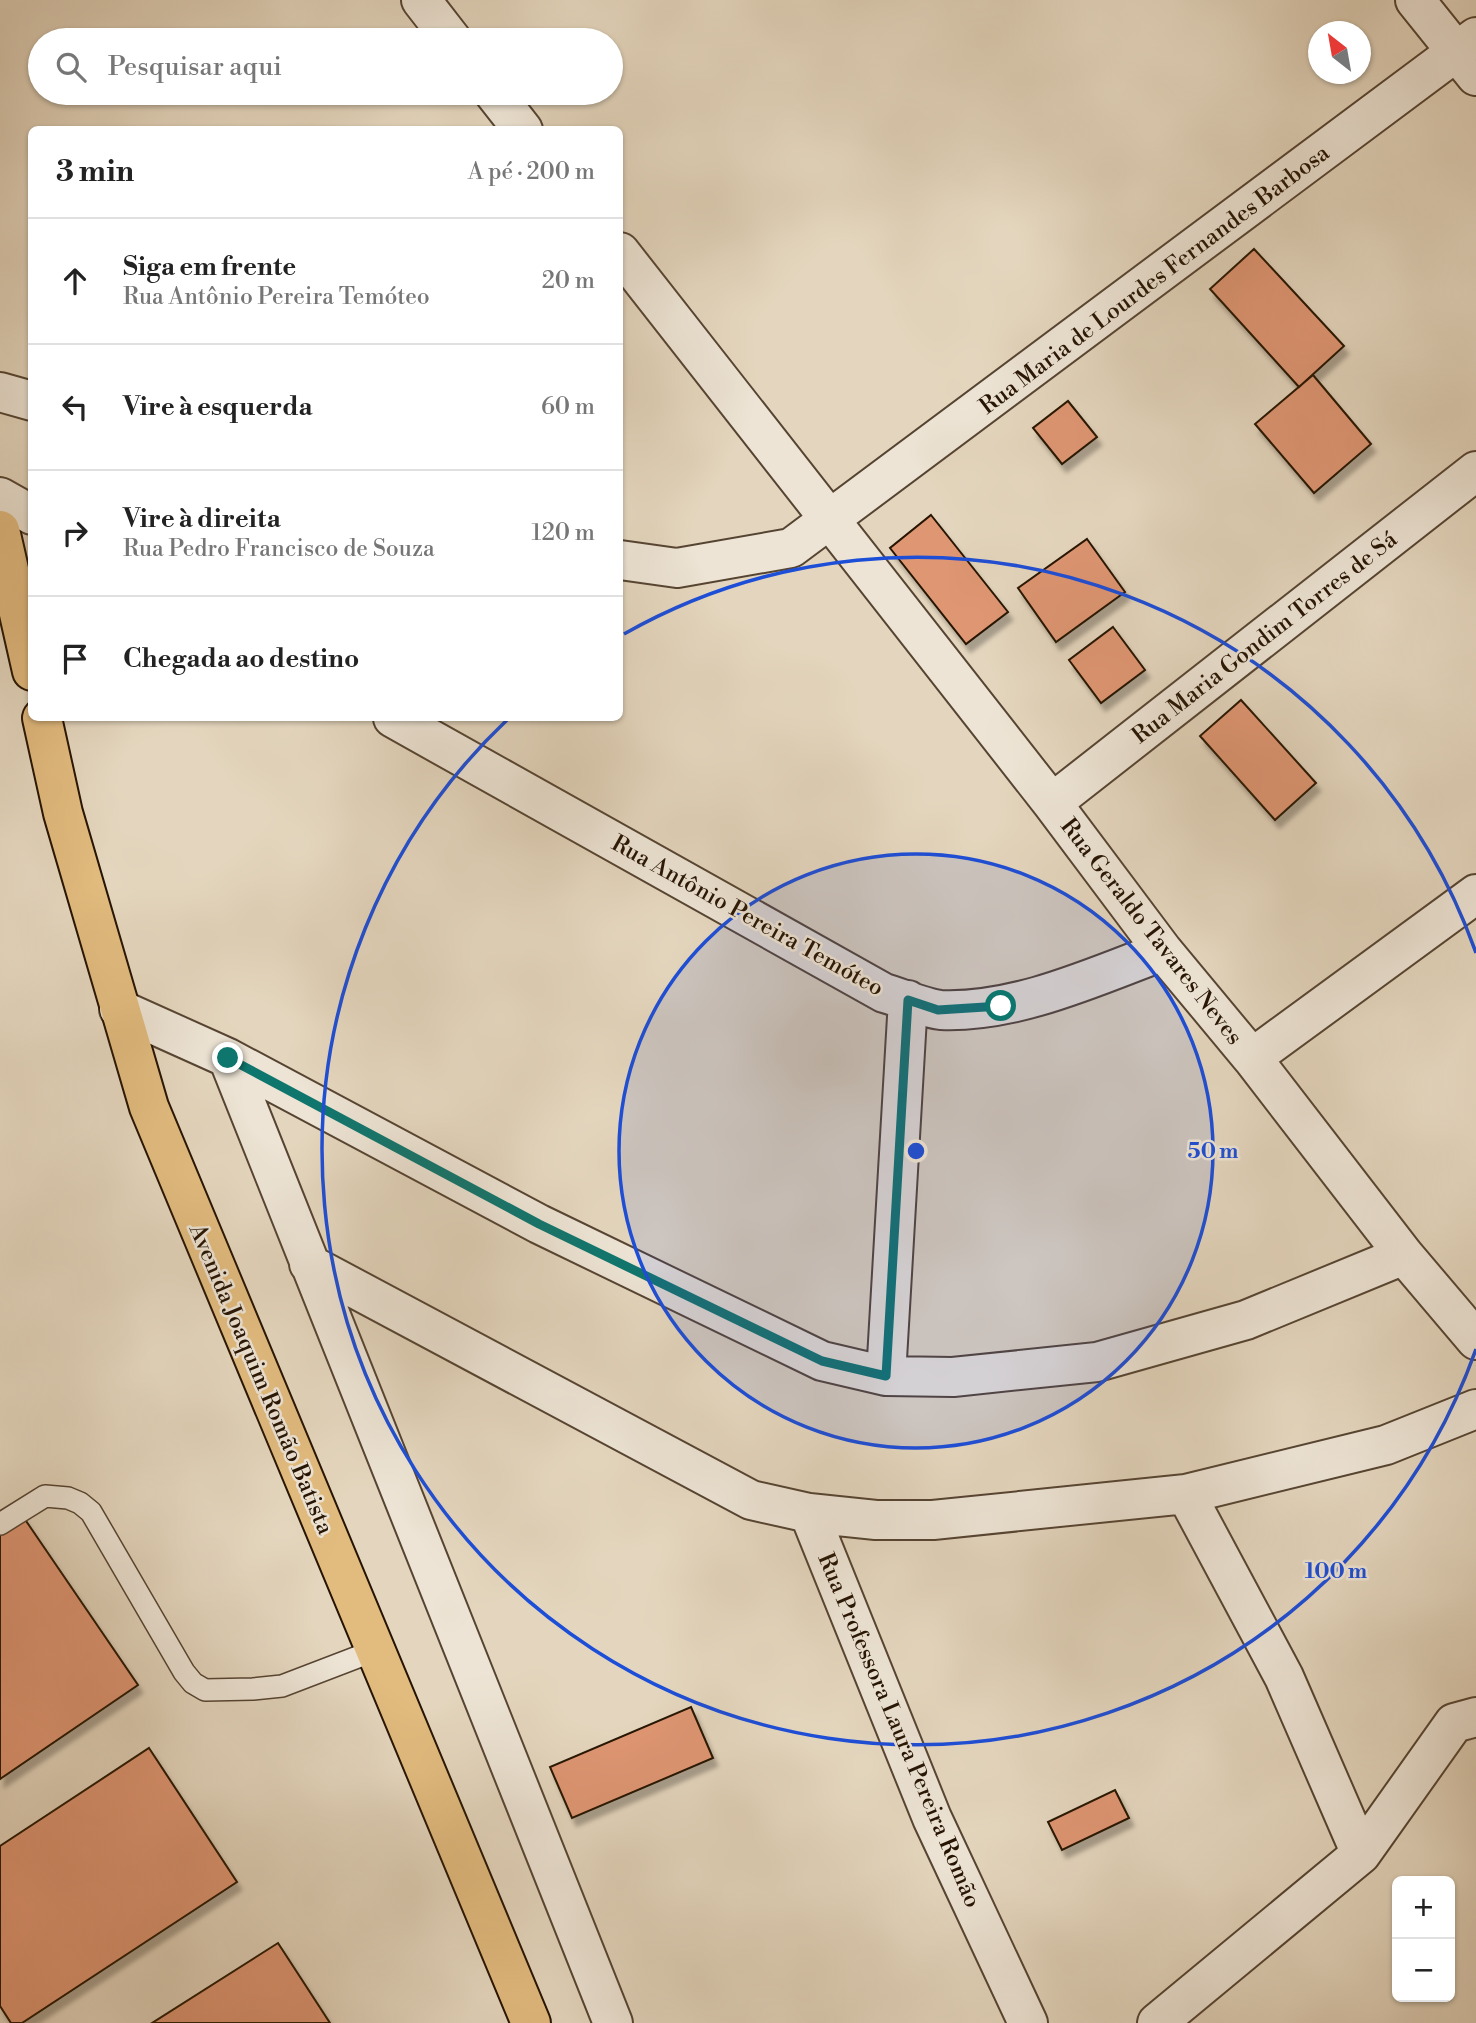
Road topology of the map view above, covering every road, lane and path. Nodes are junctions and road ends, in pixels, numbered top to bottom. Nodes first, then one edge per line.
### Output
1 (421, 0) edge
2 (1415, 0) edge
3 (443, 28) edge
4 (1470, 55) edge
5 (503, 105) edge
6 (520, 126) edge
7 (623, 256) edge
8 (0, 392) edge
9 (28, 400) edge
10 (1476, 471) edge
11 (0, 497) edge
12 (28, 513) edge
13 (831, 520) junction
14 (0, 530) edge
15 (623, 560) edge
16 (28, 653) edge
17 (43, 721) edge
18 (398, 721) edge
19 (1052, 803) junction
20 (1476, 894) edge
21 (1163, 951) junction
22 (908, 1000) junction
23 (119, 1009) junction
24 (228, 1058) junction
25 (1252, 1058) junction
26 (1404, 1255) junction
27 (309, 1264) junction
28 (1474, 1335) edge
29 (886, 1376) junction
30 (1476, 1409) edge
31 (1185, 1494) junction
32 (809, 1513) junction
33 (0, 1524) edge
34 (376, 1650) junction
35 (1476, 1717) edge
36 (1361, 1854) junction
37 (531, 2023) edge
38 (613, 2023) edge
39 (1028, 2023) edge
40 (1157, 2023) edge

1 - 3 street
2 - 4 street
4 - 13 street, Rua Maria de Lourdes Fernandes Barbosa
5 - 6 street
7 - 13 street, Rua Geraldo Tavares Neves
8 - 9 street
10 - 19 street, Rua Maria Gondim Torres de Sá
11 - 12 street
13 - 15 street, Rua Maria de Lourdes Fernandes Barbosa
13 - 19 street, Rua Geraldo Tavares Neves
14 - 16 highway
17 - 23 highway, Avenida Joaquim Romão Batista
18 - 22 street, Rua Antônio Pereira Temóteo
19 - 21 street, Rua Geraldo Tavares Neves
20 - 25 street
21 - 22 street, Rua Antônio Pereira Temóteo
21 - 25 street, Rua Geraldo Tavares Neves
22 - 29 street
23 - 24 street
23 - 34 highway, Avenida Joaquim Romão Batista
24 - 27 street
24 - 29 street
25 - 26 street, Rua Geraldo Tavares Neves
26 - 28 street, Rua Geraldo Tavares Neves
26 - 29 street
27 - 32 street
27 - 38 street
30 - 31 street
31 - 32 street
31 - 36 street
32 - 39 street, Rua Professora Laura Pereira Romão
33 - 34 lane
34 - 37 highway, Avenida Joaquim Romão Batista
35 - 36 street
36 - 40 street

